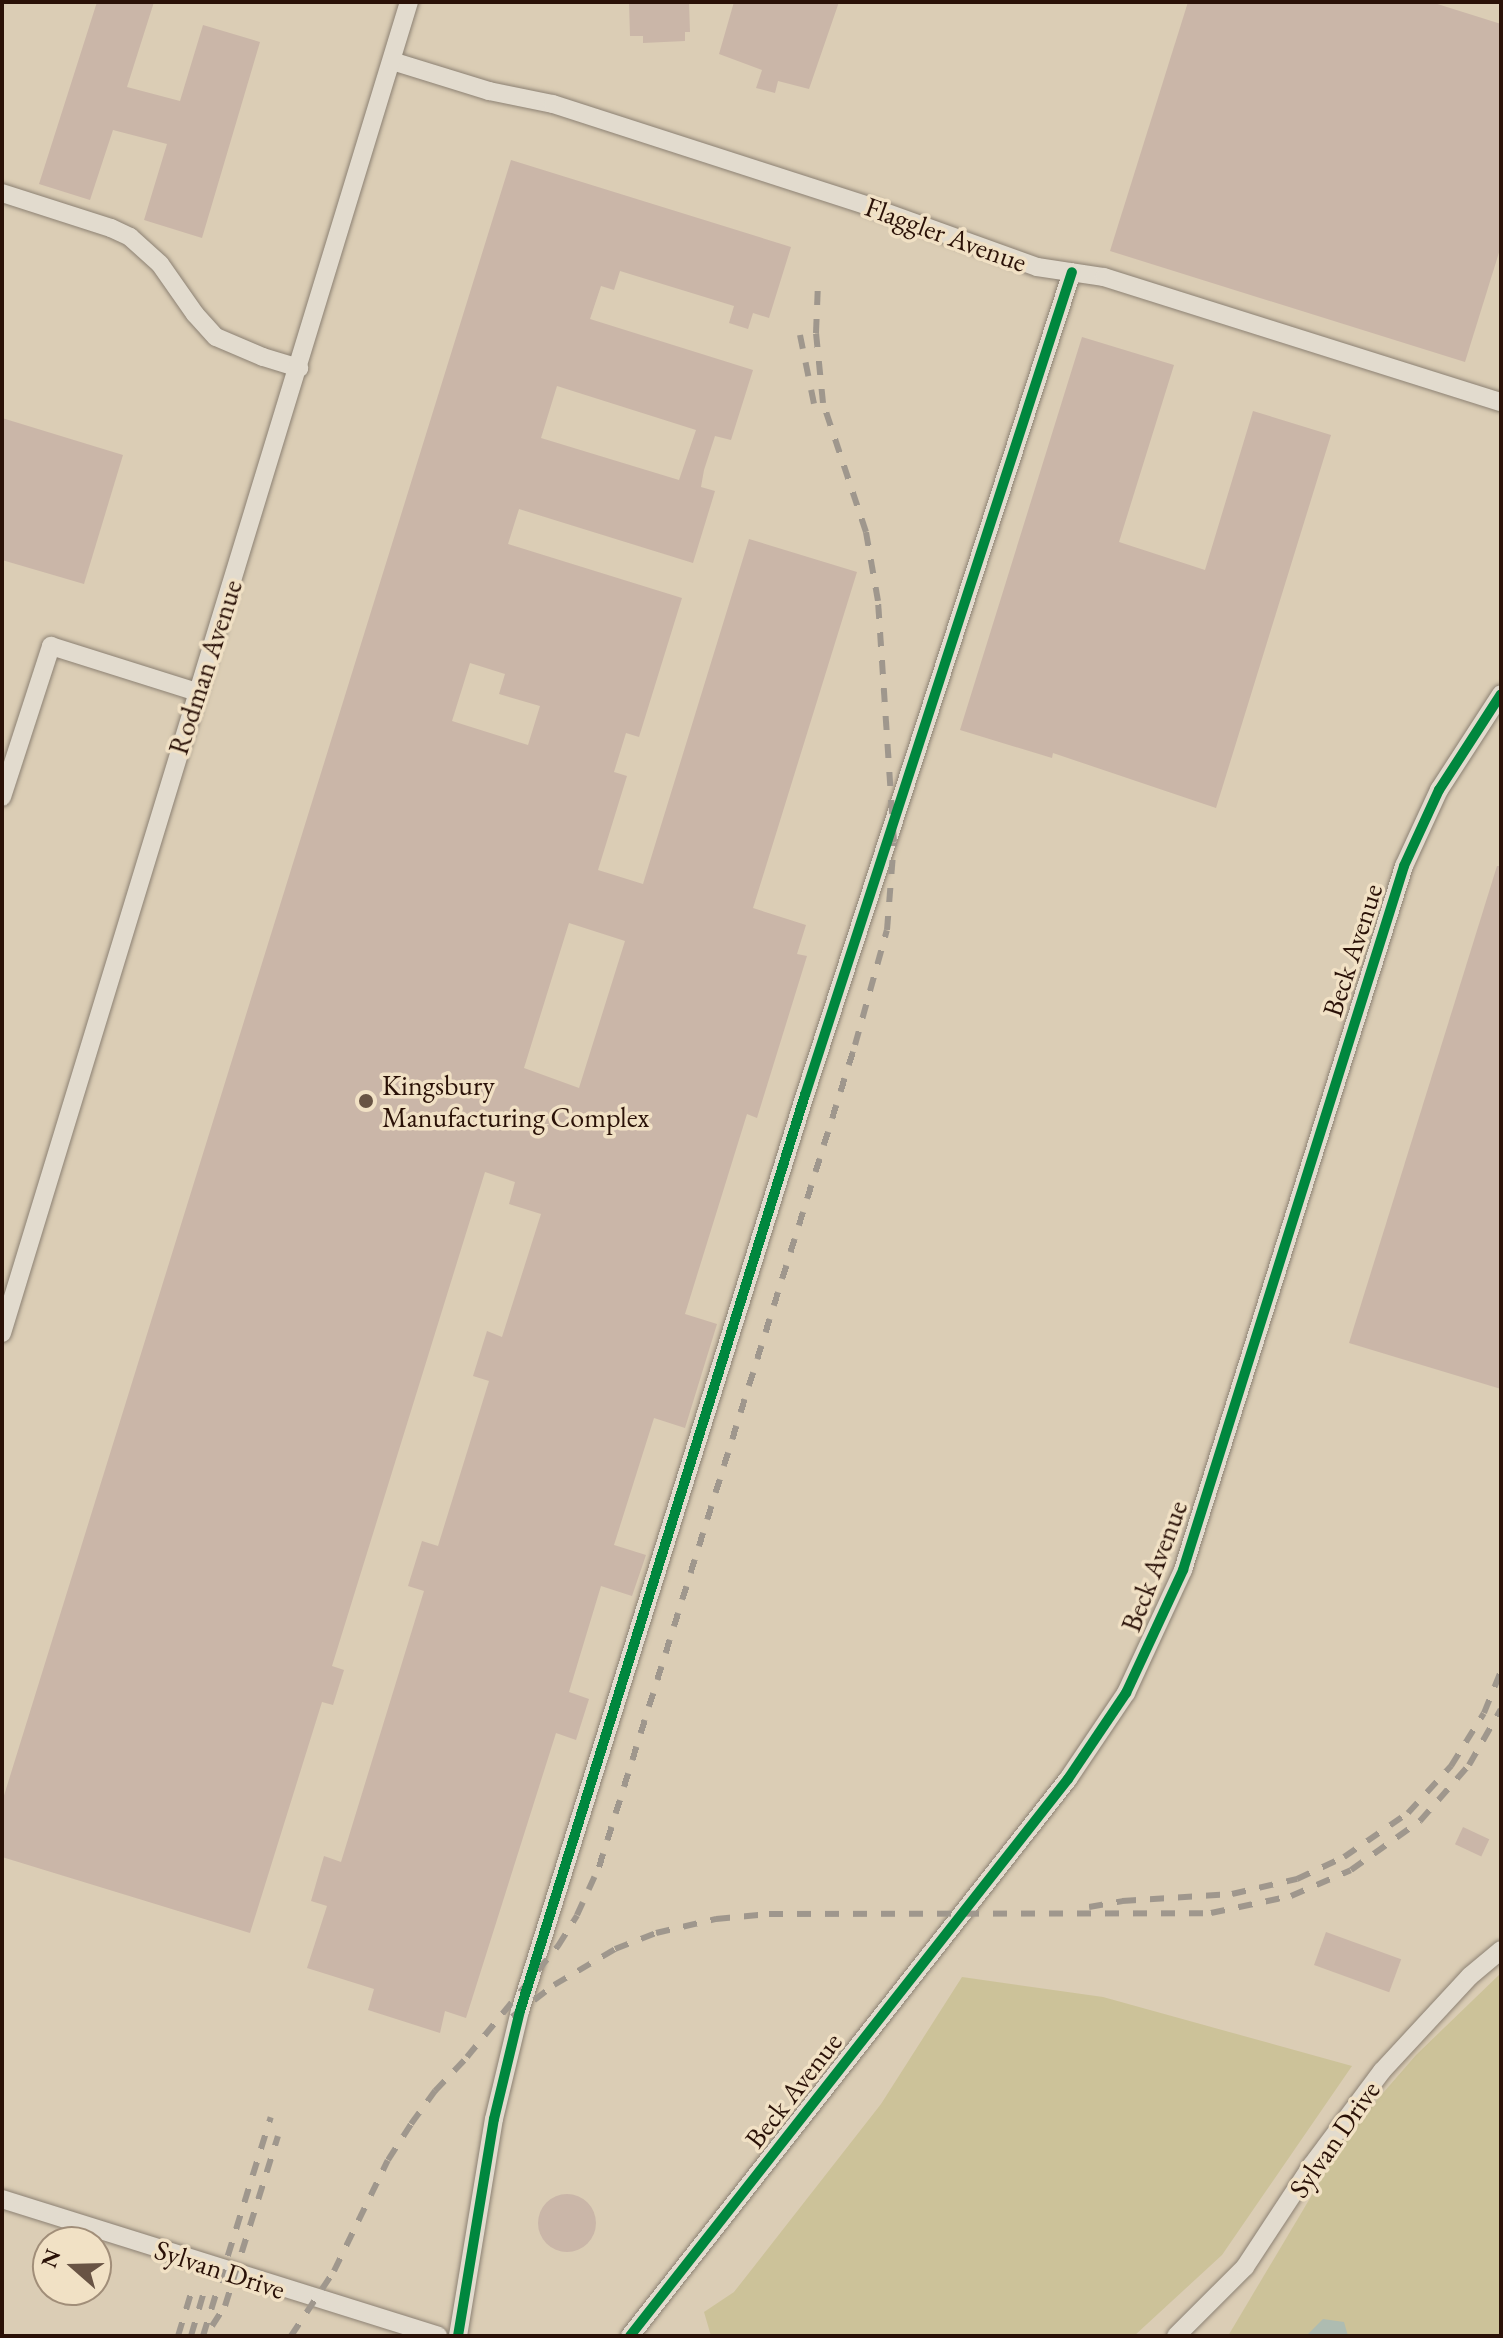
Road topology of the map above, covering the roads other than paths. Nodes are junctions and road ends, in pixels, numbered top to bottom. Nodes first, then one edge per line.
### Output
1 (409, 2) edge
2 (392, 61) junction
3 (2, 193) edge
4 (1072, 272) junction
5 (299, 368) junction
6 (1501, 402) edge
7 (197, 692) junction
8 (1501, 694) edge
9 (2, 797) edge
10 (2, 1333) edge
11 (1501, 1950) edge
12 (2, 2199) edge
13 (438, 2336) edge
14 (458, 2336) edge
15 (630, 2336) edge
16 (1176, 2336) edge

1 - 2 street, Rodman Avenue
2 - 4 street, Flaggler Avenue
2 - 5 street, Rodman Avenue
3 - 5 street
4 - 6 street, Flaggler Avenue
4 - 14 street
5 - 7 street, Rodman Avenue
7 - 9 street
7 - 10 street, Rodman Avenue
8 - 15 street, Beck Avenue
11 - 16 street, Sylvan Drive
12 - 13 street, Sylvan Drive

